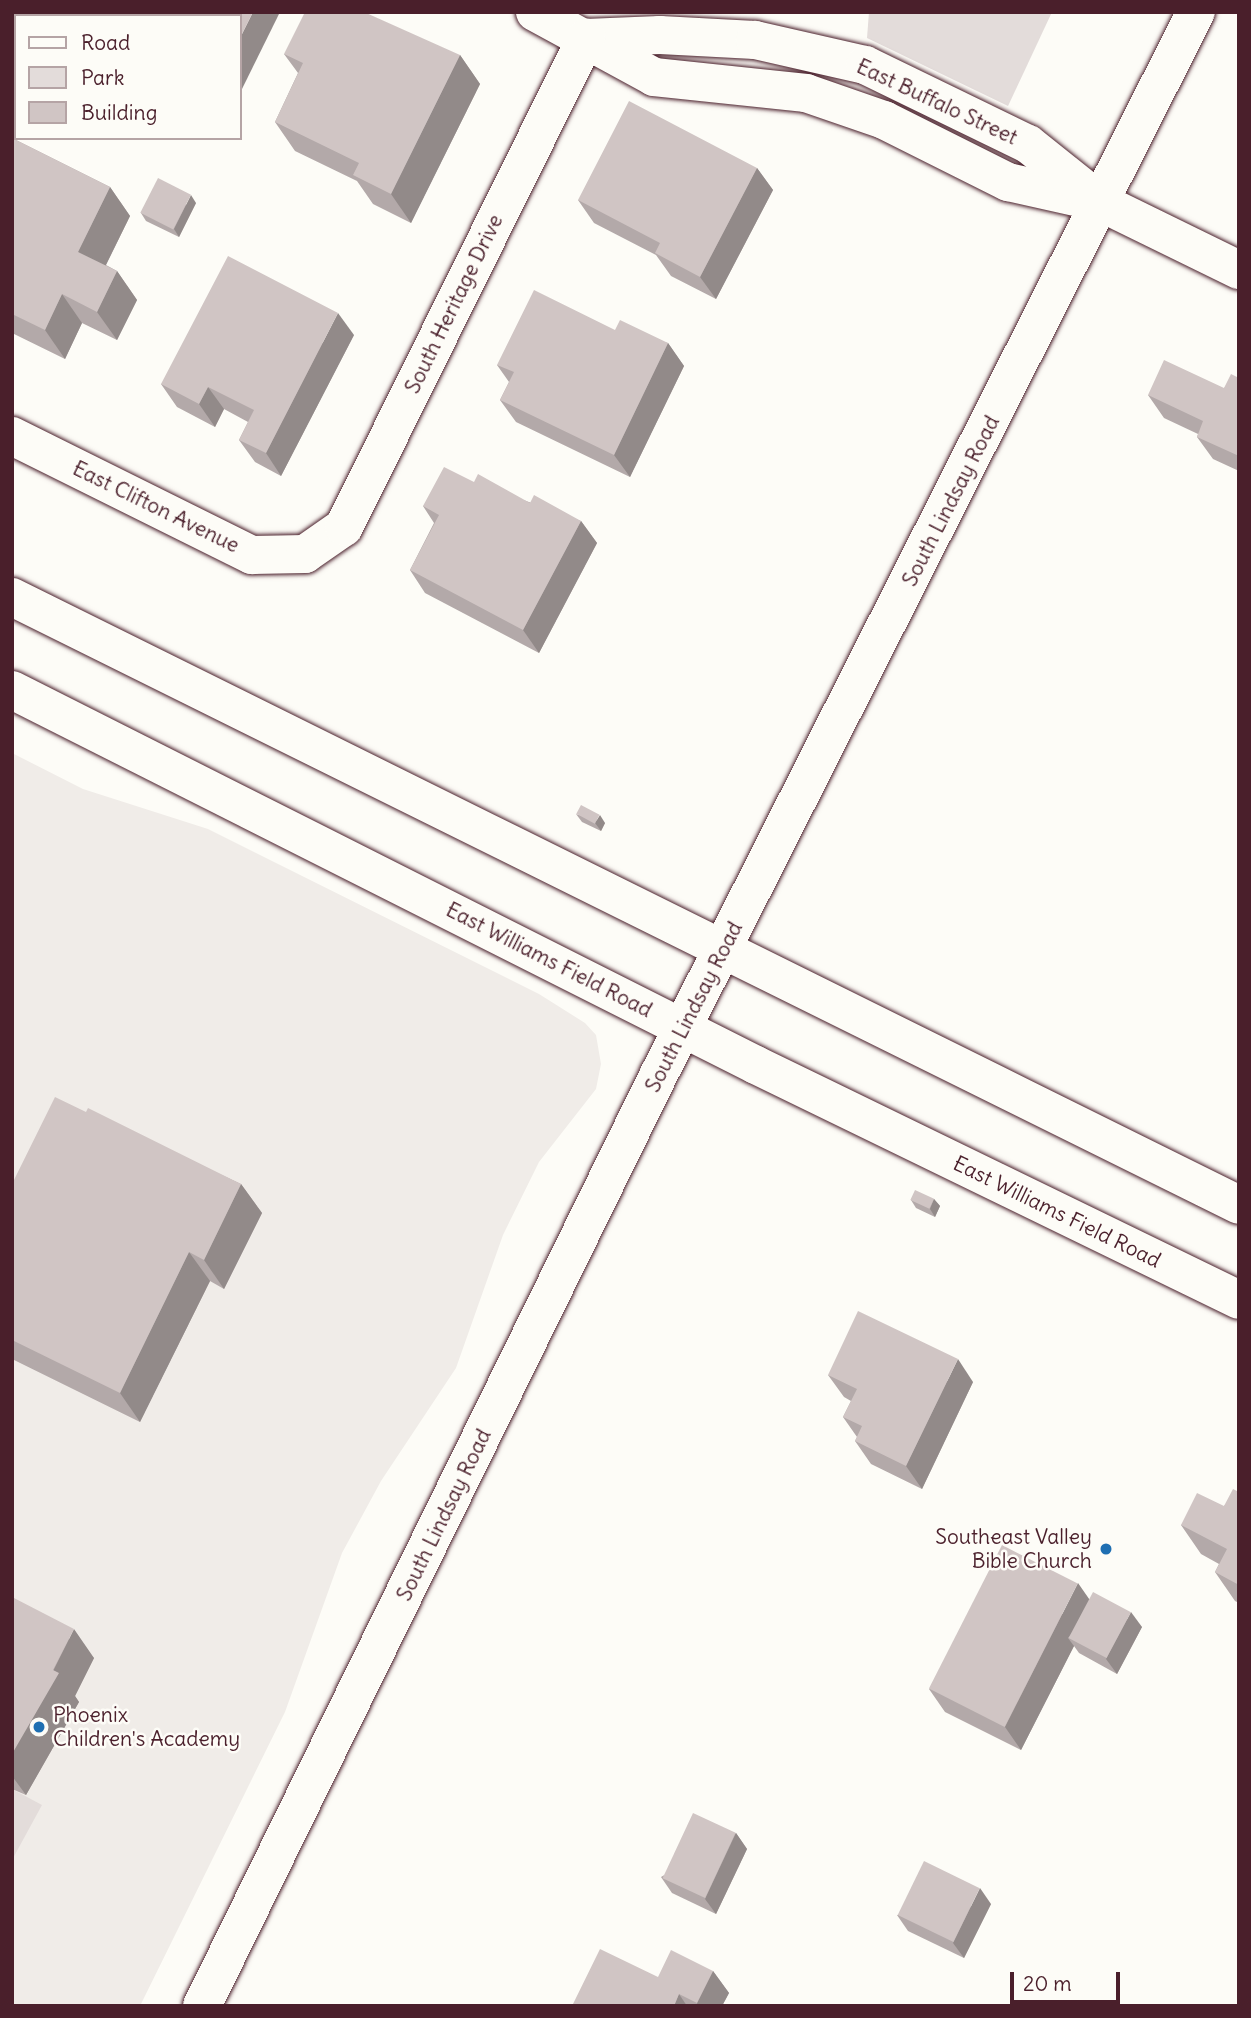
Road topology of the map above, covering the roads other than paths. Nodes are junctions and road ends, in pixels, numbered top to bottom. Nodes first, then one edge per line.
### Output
1 (535, 12) edge
2 (1196, 12) edge
3 (586, 38) junction
4 (1102, 203) junction
5 (1239, 270) edge
6 (12, 436) edge
7 (305, 554) joint
8 (12, 597) edge
9 (12, 690) edge
10 (722, 953) junction
11 (683, 1028) junction
12 (1239, 1205) edge
13 (1239, 1300) edge
14 (202, 2006) edge

1 - 3 main road, East Buffalo Street
2 - 4 main road, South Lindsay Road
3 - 4 main road, East Buffalo Street
3 - 7 main road, South Heritage Drive
4 - 5 main road, East Buffalo Street
4 - 10 main road, South Lindsay Road
6 - 7 main road, East Clifton Avenue
8 - 10 main road
9 - 11 main road, East Williams Field Road
10 - 11 main road, South Lindsay Road
10 - 12 main road
11 - 13 main road, East Williams Field Road
11 - 14 main road, South Lindsay Road

